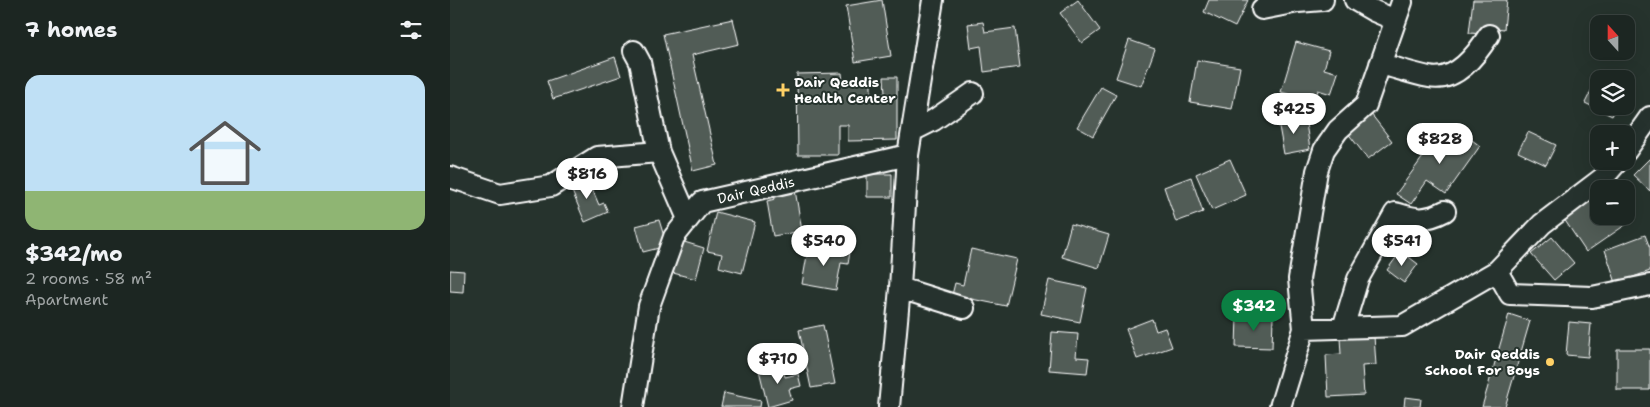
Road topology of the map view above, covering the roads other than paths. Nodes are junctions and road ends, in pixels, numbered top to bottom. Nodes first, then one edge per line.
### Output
1 (933, 0) edge
2 (1323, 0) edge
3 (1355, 0) edge
4 (1262, 9) dead end
5 (1489, 35) dead end
6 (634, 51) dead end
7 (1380, 64) junction
8 (973, 93) dead end
9 (1650, 117) edge
10 (912, 131) junction
11 (1635, 138) edge
12 (659, 152) junction
13 (908, 155) junction
14 (1611, 170) edge
15 (450, 177) edge
16 (1445, 212) dead end
17 (688, 219) junction
18 (1497, 270) junction
19 (1650, 285) edge
20 (900, 288) junction
21 (964, 308) dead end
22 (1343, 328) junction
23 (1304, 330) junction
24 (633, 407) edge
25 (889, 407) edge
26 (1280, 407) edge

1 - 10 street
2 - 4 street
3 - 7 street
5 - 7 street
6 - 12 street
7 - 23 street
8 - 10 street
9 - 11 street
10 - 13 street
12 - 15 street
12 - 17 street
13 - 17 street, Dair Qeddis
13 - 20 street
14 - 18 street
16 - 22 street
17 - 24 street, Dair Qeddis
18 - 19 street
18 - 22 street
20 - 21 street
20 - 25 street
22 - 23 street
23 - 26 street

